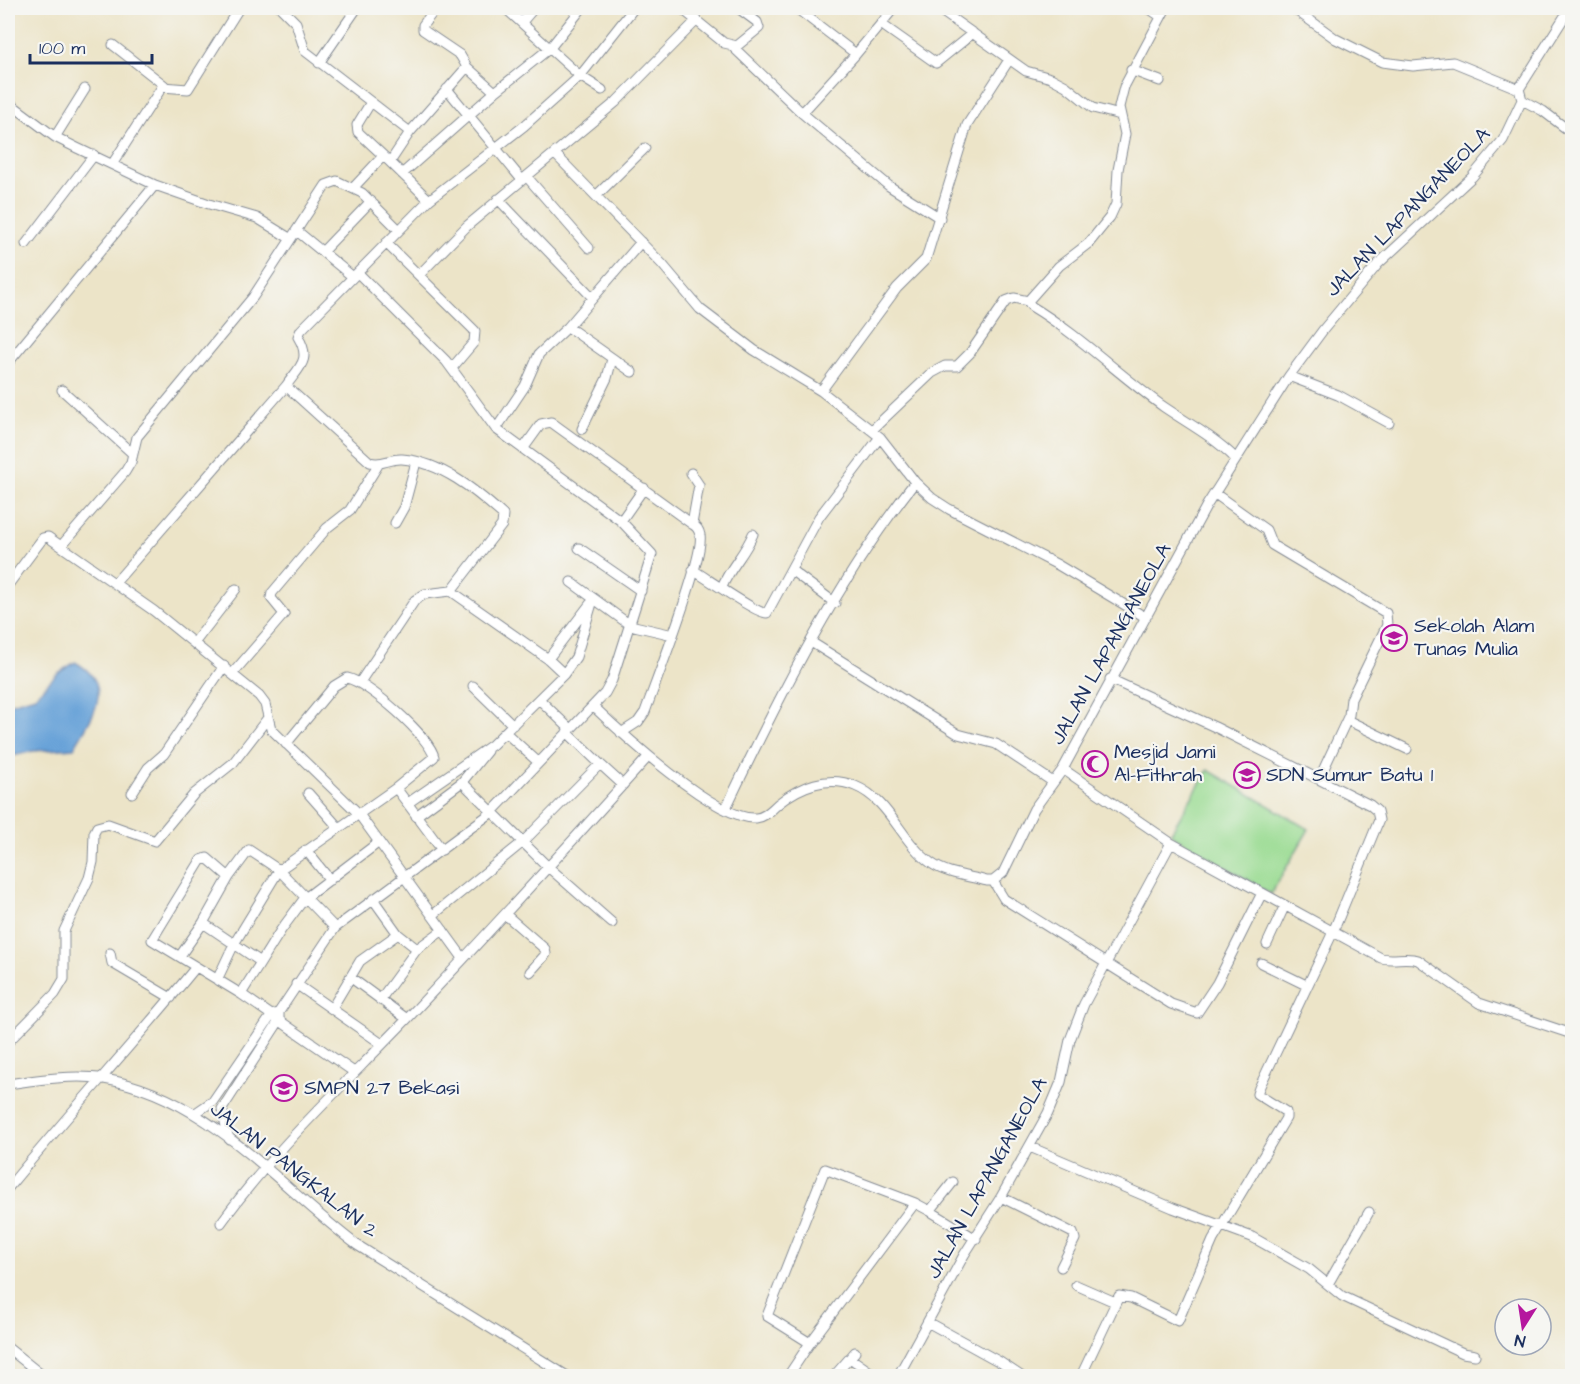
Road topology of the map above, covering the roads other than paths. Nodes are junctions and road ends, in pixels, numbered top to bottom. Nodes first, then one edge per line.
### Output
1 (239, 8) edge
2 (281, 8) edge
3 (357, 8) edge
4 (436, 8) edge
5 (505, 8) edge
6 (534, 8) edge
7 (582, 8) edge
8 (634, 8) edge
9 (683, 8) edge
10 (738, 8) edge
11 (796, 8) edge
12 (894, 8) edge
13 (937, 8) edge
14 (1148, 8) edge
15 (1166, 8) edge
16 (1293, 8) edge
17 (1570, 8) edge
18 (1160, 16) junction
19 (697, 20) junction
20 (522, 22) junction
21 (881, 24) junction
22 (973, 33) junction
23 (113, 45) dead end
24 (732, 46) junction
25 (550, 48) junction
26 (856, 54) junction
27 (1009, 60) junction
28 (319, 63) junction
29 (467, 67) junction
30 (1131, 70) junction
31 (580, 76) junction
32 (1160, 81) dead end
33 (164, 85) junction
34 (85, 89) dead end
35 (447, 89) junction
36 (1519, 89) junction
37 (603, 90) dead end
38 (495, 92) junction
39 (1522, 100) junction
40 (8, 102) edge
41 (371, 102) junction
42 (802, 113) junction
43 (471, 115) junction
44 (1120, 115) junction
45 (410, 132) junction
46 (1572, 132) edge
47 (55, 137) junction
48 (496, 148) junction
49 (645, 148) dead end
50 (555, 154) junction
51 (94, 155) junction
52 (386, 159) junction
53 (113, 164) junction
54 (402, 174) junction
55 (524, 178) junction
56 (155, 185) junction
57 (354, 187) junction
58 (597, 195) junction
59 (498, 199) junction
60 (429, 200) junction
61 (371, 201) junction
62 (940, 218) junction
63 (399, 230) junction
64 (294, 235) junction
65 (641, 242) junction
66 (386, 243) junction
67 (26, 244) dead end
68 (589, 248) dead end
69 (323, 251) junction
70 (420, 274) junction
71 (355, 275) junction
72 (593, 298) junction
73 (1028, 301) junction
74 (568, 327) junction
75 (612, 359) junction
76 (8, 363) edge
77 (452, 368) junction
78 (632, 372) dead end
79 (1289, 376) junction
80 (286, 386) junction
81 (62, 390) dead end
82 (821, 391) junction
83 (1389, 423) dead end
84 (496, 429) junction
85 (582, 429) dead end
86 (872, 430) junction
87 (880, 436) junction
88 (523, 449) junction
89 (133, 454) junction
90 (1235, 458) junction
91 (416, 462) junction
92 (378, 465) junction
93 (691, 473) dead end
94 (915, 482) junction
95 (644, 488) junction
96 (1214, 493) junction
97 (621, 521) junction
98 (395, 523) dead end
99 (692, 524) junction
100 (753, 534) dead end
101 (61, 546) junction
102 (579, 548) dead end
103 (693, 570) junction
104 (791, 570) junction
105 (571, 582) dead end
106 (115, 583) junction
107 (8, 585) edge
108 (722, 587) junction
109 (236, 589) dead end
110 (451, 591) junction
111 (641, 591) junction
112 (593, 600) junction
113 (835, 603) junction
114 (1145, 617) junction
115 (630, 625) junction
116 (673, 634) junction
117 (195, 642) junction
118 (811, 642) junction
119 (548, 659) junction
120 (224, 666) junction
121 (233, 673) junction
122 (564, 674) junction
123 (1110, 679) junction
124 (360, 682) junction
125 (473, 686) dead end
126 (540, 700) junction
127 (593, 706) junction
128 (267, 719) junction
129 (1347, 720) junction
130 (513, 725) junction
131 (568, 731) junction
132 (506, 733) junction
133 (621, 733) junction
134 (285, 744) junction
135 (492, 745) junction
136 (1407, 749) dead end
137 (648, 758) junction
138 (538, 762) junction
139 (600, 764) junction
140 (1064, 769) junction
141 (1319, 779) junction
142 (462, 782) junction
143 (1053, 782) junction
144 (623, 785) junction
145 (396, 788) junction
146 (132, 793) dead end
147 (308, 793) dead end
148 (408, 803) junction
149 (726, 808) junction
150 (358, 813) junction
151 (491, 813) junction
152 (416, 816) junction
153 (338, 827) junction
154 (523, 842) junction
155 (379, 843) junction
156 (1171, 843) junction
157 (442, 849) junction
158 (306, 850) junction
159 (549, 867) junction
160 (279, 870) junction
161 (405, 876) junction
162 (229, 877) junction
163 (330, 880) junction
164 (993, 881) junction
165 (1262, 893) junction
166 (304, 899) junction
167 (373, 899) junction
168 (1285, 905) junction
169 (433, 915) junction
170 (506, 915) junction
171 (203, 923) junction
172 (612, 923) dead end
173 (335, 928) junction
174 (442, 930) junction
175 (1333, 933) junction
176 (398, 934) junction
177 (234, 944) junction
178 (1267, 944) dead end
179 (417, 950) junction
180 (110, 953) dead end
181 (180, 956) junction
182 (463, 958) junction
183 (1106, 961) junction
184 (261, 962) junction
185 (1261, 963) dead end
186 (196, 967) junction
187 (530, 972) dead end
188 (350, 977) junction
189 (217, 980) junction
190 (296, 984) junction
191 (1306, 984) junction
192 (240, 994) junction
193 (171, 998) junction
194 (380, 1000) junction
195 (332, 1008) junction
196 (276, 1016) junction
197 (406, 1019) junction
198 (1572, 1034) edge
199 (8, 1041) edge
200 (382, 1044) junction
201 (354, 1072) junction
202 (102, 1079) junction
203 (8, 1084) edge
204 (213, 1101) junction
205 (223, 1106) junction
206 (194, 1114) junction
207 (230, 1141) junction
208 (1030, 1147) junction
209 (267, 1166) junction
210 (953, 1182) dead end
211 (8, 1188) edge
212 (1001, 1197) junction
213 (915, 1203) junction
214 (930, 1211) junction
215 (1370, 1212) dead end
216 (221, 1223) dead end
217 (1222, 1226) junction
218 (976, 1239) junction
219 (1062, 1267) dead end
220 (1328, 1284) junction
221 (1076, 1286) dead end
222 (1115, 1302) junction
223 (929, 1323) junction
224 (810, 1343) junction
225 (8, 1347) edge
226 (1475, 1355) dead end
227 (43, 1377) edge
228 (567, 1377) edge
229 (788, 1377) edge
230 (834, 1377) edge
231 (876, 1377) edge
232 (898, 1377) edge
233 (1021, 1377) edge
234 (1082, 1377) edge

1 - 33 street
2 - 28 street
3 - 28 street
4 - 29 street
5 - 20 street
6 - 20 street
7 - 25 street
8 - 31 street
9 - 19 street
10 - 24 street
11 - 26 street
12 - 21 street
13 - 22 street
14 - 18 street
15 - 18 street
16 - 36 street
17 - 36 street
18 - 30 street
19 - 24 street
19 - 50 street
20 - 25 street
21 - 22 street
21 - 26 street
22 - 27 street
23 - 33 street
24 - 42 street
25 - 31 street
25 - 38 street
26 - 42 street
27 - 44 street
27 - 62 street
28 - 41 street
29 - 35 street
29 - 38 street
30 - 32 street
30 - 44 street
31 - 37 street
31 - 48 street
33 - 53 street
34 - 47 street
35 - 43 street
35 - 45 street
36 - 39 street
38 - 43 street
39 - 46 street
39 - 79 street, JALAN LAPANGANEOLA
40 - 47 street
41 - 45 street
41 - 52 street
42 - 62 street
43 - 48 street
43 - 54 street
44 - 73 street
45 - 52 street
47 - 51 street
48 - 55 street
48 - 60 street
49 - 58 street
50 - 55 street
50 - 58 street
51 - 53 street
51 - 67 street
52 - 54 street
52 - 57 street
53 - 56 street
54 - 60 street
55 - 59 street
55 - 68 street
56 - 64 street
56 - 76 street
57 - 61 street
57 - 64 street
58 - 65 street
59 - 70 street
59 - 72 street
60 - 63 street
61 - 63 street
61 - 69 street
62 - 82 street
63 - 66 street
64 - 69 street
64 - 89 street
65 - 72 street
65 - 82 street
66 - 70 street
66 - 71 street
69 - 71 street
70 - 77 street
71 - 77 street
71 - 80 street
72 - 74 street
73 - 86 street
73 - 90 street
74 - 75 street
74 - 84 street
75 - 78 street
75 - 85 street
77 - 84 street
79 - 83 street
79 - 90 street, JALAN LAPANGANEOLA
80 - 92 street
80 - 106 street
81 - 89 street
82 - 86 street
84 - 88 street
86 - 87 street
87 - 94 street
87 - 104 street
88 - 95 street
88 - 97 street
89 - 101 street
90 - 96 street, JALAN LAPANGANEOLA
91 - 92 street
91 - 98 street
91 - 110 street
92 - 121 street
93 - 99 street
94 - 113 street
94 - 114 street
95 - 97 street
95 - 99 street
96 - 114 street, JALAN LAPANGANEOLA
96 - 129 street
97 - 111 street
99 - 103 street
100 - 108 street
101 - 106 street
101 - 107 street
102 - 111 street
103 - 108 street
103 - 116 street
104 - 108 street
104 - 113 street
105 - 112 street
106 - 117 street
109 - 117 street
110 - 119 street
110 - 124 street
111 - 115 street
112 - 115 street
112 - 119 street
112 - 122 street
113 - 118 street
114 - 123 street, JALAN LAPANGANEOLA
115 - 116 street
115 - 127 street
116 - 133 street
117 - 120 street
118 - 143 street
118 - 149 street
119 - 122 street
120 - 121 street
120 - 146 street
121 - 128 street
122 - 126 street
123 - 140 street, JALAN LAPANGANEOLA
123 - 141 street
124 - 134 street
124 - 145 street
125 - 130 street
126 - 130 street
126 - 131 street
127 - 131 street
127 - 133 street
128 - 134 street
128 - 199 street
129 - 136 street
129 - 141 street
130 - 132 street
131 - 138 street
131 - 139 street
132 - 135 street
132 - 138 street
133 - 137 street
134 - 150 street
135 - 142 street
135 - 148 street
137 - 144 street
137 - 149 street
138 - 151 street
139 - 144 street
139 - 154 street
140 - 143 street
140 - 156 street, JALAN LAPANGANEOLA
141 - 175 street
142 - 151 street
142 - 152 street
143 - 164 street
144 - 159 street
145 - 148 street
145 - 150 street
147 - 153 street
148 - 152 street
149 - 164 street
150 - 153 street
150 - 155 street
151 - 154 street
151 - 157 street
152 - 157 street
153 - 158 street
154 - 159 street
154 - 169 street
155 - 161 street
155 - 163 street
156 - 165 street
156 - 183 street, JALAN LAPANGANEOLA
157 - 161 street
158 - 160 street
158 - 163 street
159 - 170 street
159 - 172 street
160 - 162 street
160 - 166 street
160 - 177 street
161 - 167 street
161 - 169 street
162 - 171 street
162 - 181 street
163 - 166 street
164 - 183 street
165 - 168 street
165 - 183 street
166 - 173 street
166 - 184 street
167 - 173 street
167 - 176 street
168 - 175 street
168 - 178 street
169 - 174 street
170 - 182 street
170 - 187 street
171 - 177 street
171 - 181 street
173 - 190 street
174 - 179 street
174 - 182 street
175 - 191 street
175 - 198 street
176 - 179 street
176 - 188 street
177 - 184 street
177 - 189 street
179 - 194 street
180 - 193 street
181 - 186 street
182 - 197 street
183 - 208 street, JALAN LAPANGANEOLA
184 - 192 street
185 - 191 street
186 - 189 street
186 - 193 street
188 - 194 street
188 - 195 street
189 - 192 street
190 - 195 street
190 - 196 street
191 - 217 street
192 - 196 street
193 - 202 street
194 - 197 street
195 - 200 street
196 - 201 street
196 - 204 street
196 - 205 street
197 - 200 street
200 - 201 street
201 - 209 street
202 - 203 street, JALAN PANGKALAN 2
202 - 206 street, JALAN PANGKALAN 2
202 - 211 street
204 - 205 street
204 - 206 street
205 - 207 street
206 - 207 street, JALAN PANGKALAN 2
207 - 209 street, JALAN PANGKALAN 2
208 - 212 street, JALAN LAPANGANEOLA
208 - 217 street
209 - 216 street
209 - 228 street, JALAN PANGKALAN 2
210 - 214 street
212 - 218 street, JALAN LAPANGANEOLA
212 - 219 street
213 - 214 street
213 - 224 street
213 - 224 street
214 - 218 street
215 - 220 street
217 - 220 street
217 - 222 street
218 - 223 street, JALAN LAPANGANEOLA
220 - 226 street
221 - 222 street
222 - 234 street
223 - 232 street, JALAN LAPANGANEOLA
223 - 233 street
224 - 229 street
225 - 227 street
230 - 231 street

